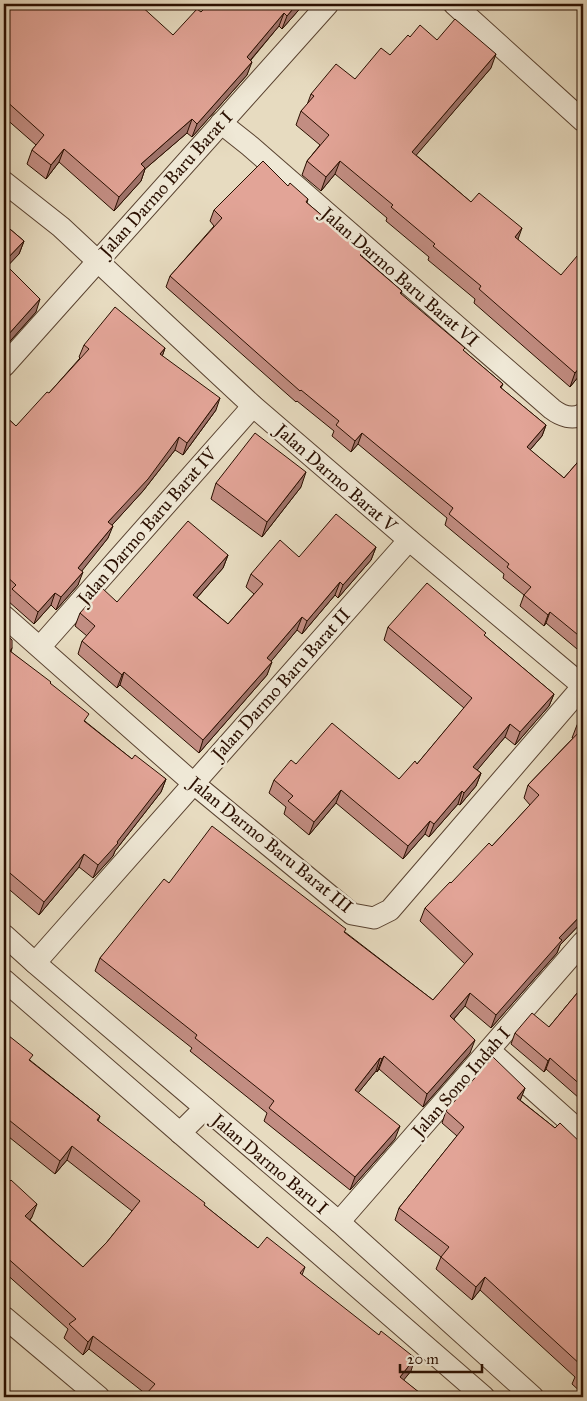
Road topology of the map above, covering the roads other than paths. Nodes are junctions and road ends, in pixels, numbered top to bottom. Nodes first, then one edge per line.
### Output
1 (328, 4) edge
2 (454, 4) edge
3 (583, 121) edge
4 (221, 123) junction
5 (4, 182) edge
6 (97, 261) junction
7 (4, 366) edge
8 (254, 406) junction
9 (583, 414) edge
10 (408, 540) junction
11 (4, 616) edge
12 (40, 647) junction
13 (583, 686) edge
14 (193, 784) junction
15 (4, 935) edge
16 (583, 942) edge
17 (35, 963) junction
18 (4, 980) edge
19 (489, 1050) junction
20 (205, 1108) junction
21 (180, 1133) junction
22 (583, 1134) edge
23 (339, 1222) junction
24 (4, 1317) edge
25 (99, 1397) edge
26 (484, 1397) edge
27 (533, 1397) edge

1 - 4 street, Jalan Darmo Baru Barat I
2 - 3 street
4 - 6 street, Jalan Darmo Baru Barat I
4 - 9 street, Jalan Darmo Baru Barat VI
5 - 6 street, Jalan Darmo Barat V
6 - 7 street, Jalan Darmo Baru Barat I
6 - 8 street, Jalan Darmo Barat V
8 - 10 street, Jalan Darmo Barat V
8 - 12 street, Jalan Darmo Baru Barat IV
10 - 13 street, Jalan Darmo Barat V
10 - 14 street, Jalan Darmo Baru Barat II
11 - 12 street, Jalan Darmo Baru Barat III
12 - 14 street, Jalan Darmo Baru Barat III
13 - 14 street, Jalan Darmo Baru Barat III
14 - 17 street, Jalan Darmo Baru Barat II
15 - 17 street, Jalan Darmo Baru I
16 - 19 street, Jalan Sono Indah I
17 - 20 street, Jalan Darmo Baru I
18 - 21 street, Jalan Darmo Baru I
19 - 22 street
19 - 23 street, Jalan Sono Indah I
20 - 21 street
20 - 23 street, Jalan Darmo Baru I
21 - 26 street, Jalan Darmo Baru I
23 - 27 street, Jalan Darmo Baru I
24 - 25 street

